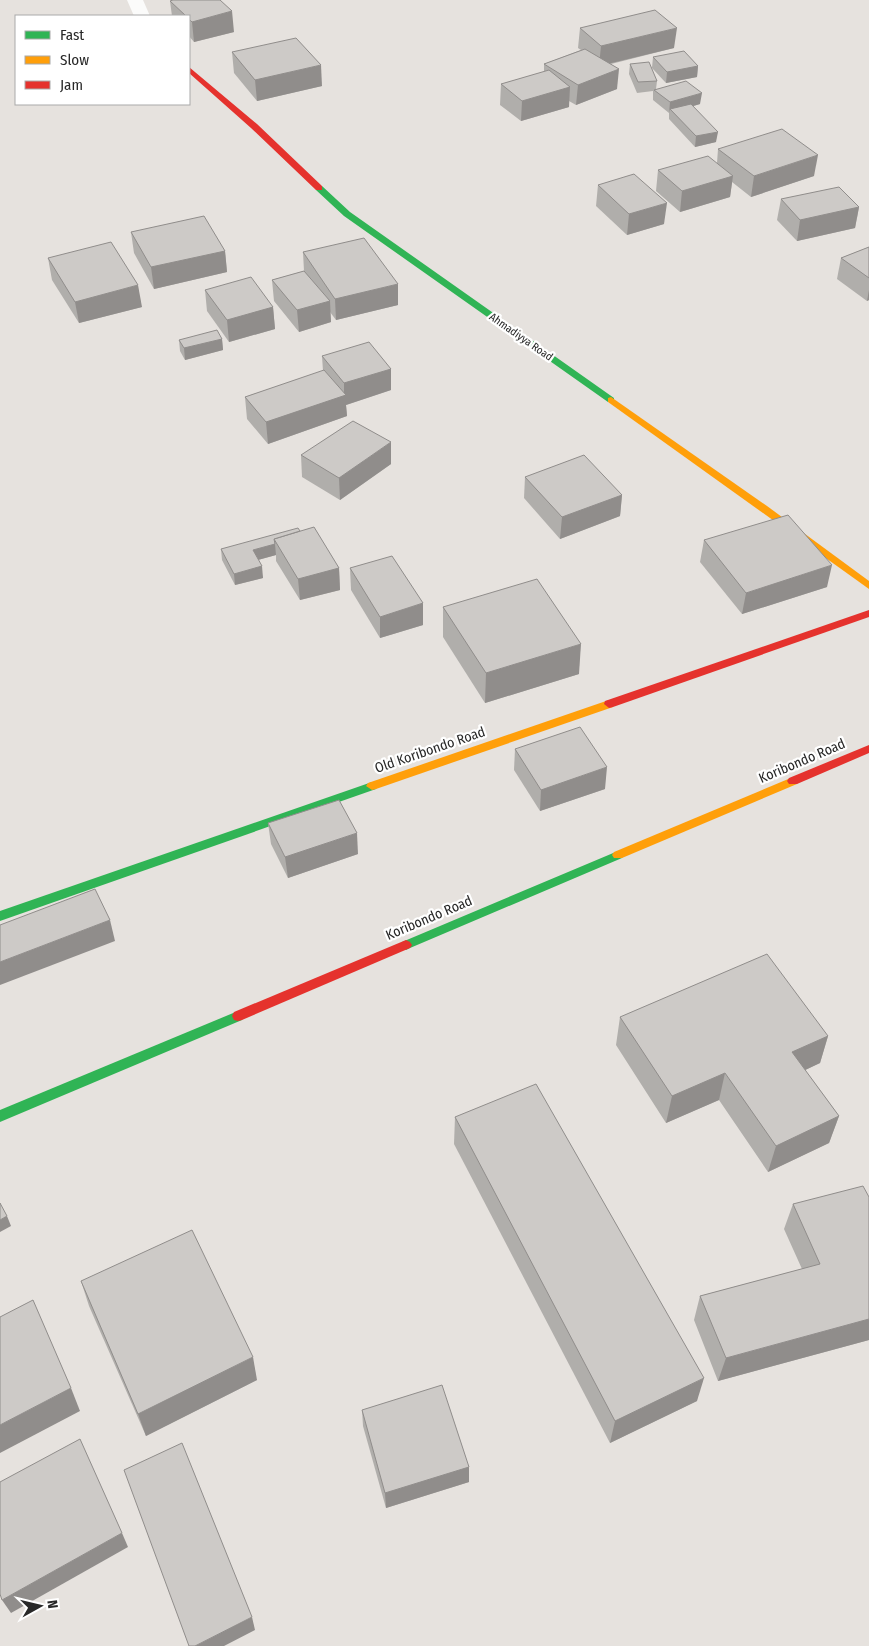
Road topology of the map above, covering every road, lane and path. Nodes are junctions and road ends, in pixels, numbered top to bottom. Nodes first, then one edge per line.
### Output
1 (135, 0) edge
2 (142, 15) edge
3 (190, 70) edge
4 (869, 586) edge
5 (869, 613) edge
6 (869, 749) edge
7 (0, 916) edge
8 (0, 1116) edge

1 - 2 street
3 - 4 main road, Ahmadiyya Road
5 - 7 main road, Old Koribondo Road
6 - 8 main road, Koribondo Road

